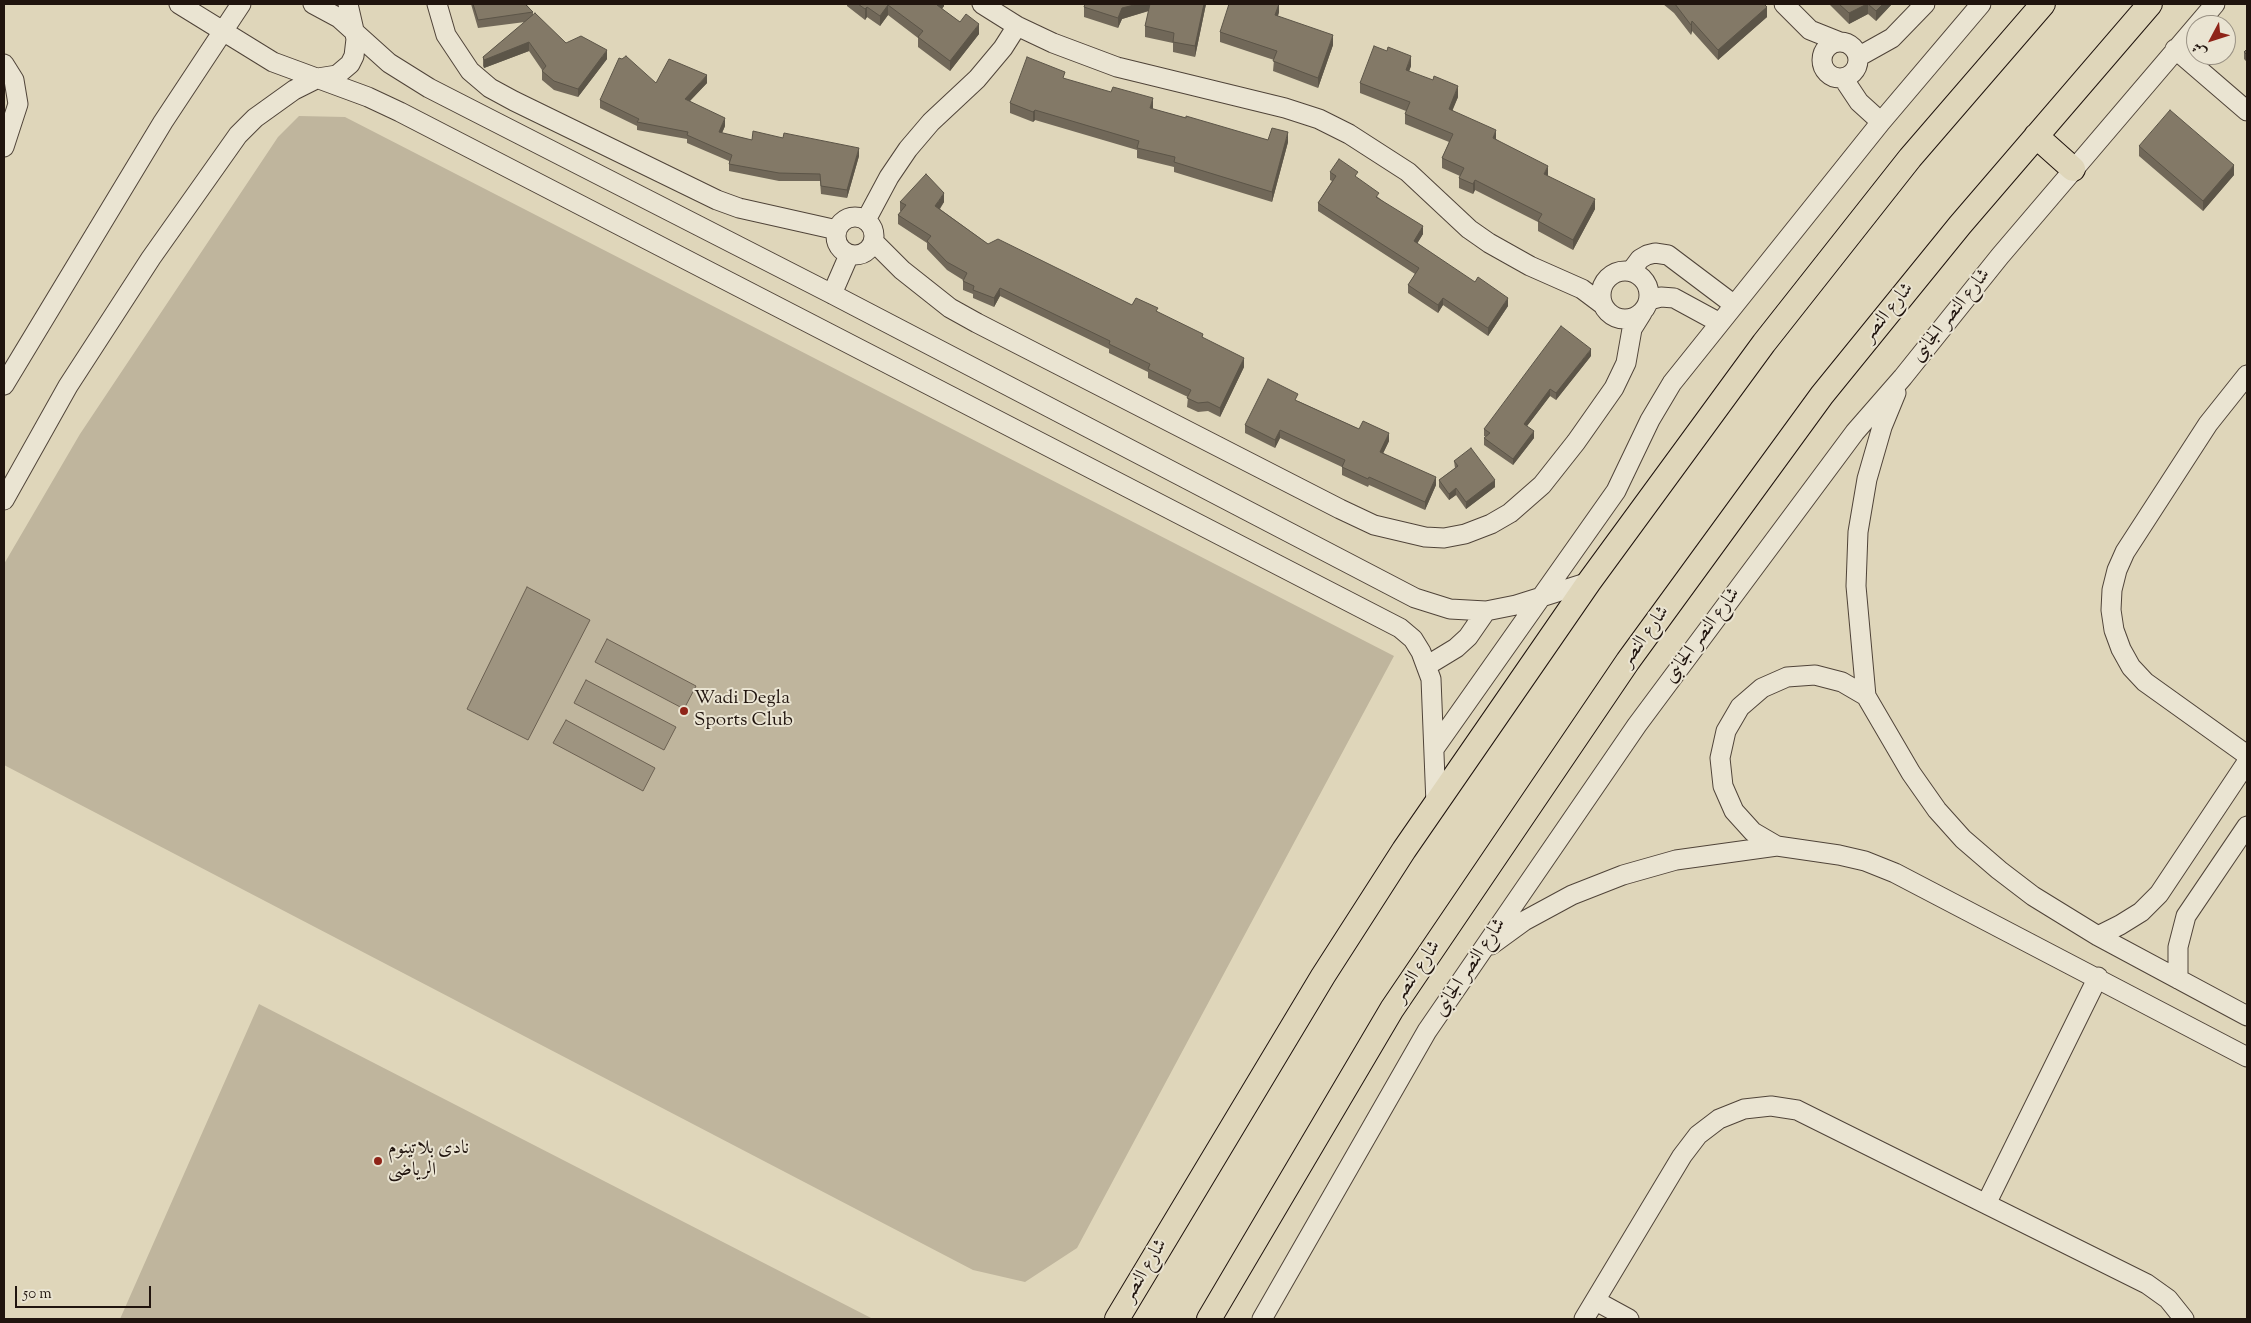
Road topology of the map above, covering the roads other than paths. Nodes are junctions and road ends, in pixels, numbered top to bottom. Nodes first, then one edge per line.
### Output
1 (179, 4) edge
2 (241, 4) edge
3 (313, 4) edge
4 (348, 4) edge
5 (437, 4) edge
6 (982, 4) edge
7 (1784, 4) edge
8 (1925, 4) edge
9 (1981, 4) edge
10 (2043, 4) edge
11 (2150, 4) edge
12 (2215, 4) edge
13 (1798, 19) junction
14 (1017, 26) junction
15 (354, 30) junction
16 (221, 32) junction
17 (1840, 42) junction
18 (2175, 48) junction
19 (1858, 56) junction
20 (1822, 62) junction
21 (4, 64) edge
22 (318, 78) junction
23 (1843, 78) junction
24 (2247, 111) edge
25 (1881, 122) junction
26 (2036, 136) junction
27 (4, 147) edge
28 (2073, 169) junction
29 (866, 220) junction
30 (837, 230) junction
31 (874, 242) junction
32 (849, 255) junction
33 (1631, 271) junction
34 (1605, 280) junction
35 (1573, 284) junction
36 (832, 294) junction
37 (1602, 304) junction
38 (1734, 304) junction
39 (1645, 306) junction
40 (1619, 319) junction
41 (1720, 323) junction
42 (1630, 342) junction
43 (2247, 375) edge
44 (1903, 377) junction
45 (4, 385) edge
46 (4, 500) edge
47 (1589, 582) junction
48 (1543, 596) junction
49 (1486, 611) junction
50 (1428, 665) junction
51 (1866, 696) junction
52 (1434, 750) junction
53 (2247, 755) edge
54 (2247, 762) edge
55 (1436, 804) junction
56 (2247, 826) edge
57 (1777, 846) junction
58 (2098, 936) junction
59 (1480, 954) junction
60 (2098, 977) junction
61 (2178, 979) junction
62 (2247, 1016) edge
63 (2247, 1058) edge
64 (1986, 1204) junction
65 (1596, 1301) junction
66 (1117, 1319) edge
67 (1209, 1319) edge
68 (1262, 1319) edge
69 (1584, 1319) edge
70 (1629, 1319) edge
71 (2184, 1319) edge

1 - 16 street
2 - 16 street
3 - 15 street
4 - 15 street
5 - 30 street
6 - 14 street
7 - 13 street
8 - 19 street
9 - 25 street
10 - 47 main road, شارع النصر
11 - 26 main road, شارع النصر
12 - 18 street, شارع النصر الجانبى
13 - 17 street
13 - 20 street
14 - 29 street
14 - 35 street
15 - 22 street
15 - 36 street
16 - 22 street
16 - 45 street
17 - 19 street
17 - 20 street
18 - 24 street
18 - 28 street, شارع النصر الجانبى
19 - 23 street
20 - 23 street
21 - 27 street
22 - 46 street
22 - 50 street
23 - 25 street
25 - 38 street
26 - 28 main road
26 - 67 main road, شارع النصر
28 - 44 street, شارع النصر الجانبى
29 - 30 street
29 - 31 street
30 - 32 street
31 - 32 street
31 - 42 street
32 - 36 street
33 - 34 street
33 - 38 street
33 - 39 street
34 - 35 street
34 - 37 street
35 - 37 street
36 - 49 street
37 - 40 street
38 - 41 street
39 - 40 street
39 - 41 street
39 - 42 street
40 - 42 street
41 - 48 street
43 - 53 street
44 - 51 street
44 - 59 street, شارع النصر الجانبى
47 - 48 street
47 - 55 main road, شارع النصر
48 - 49 street
48 - 52 street
49 - 50 street
50 - 52 street
51 - 57 street
51 - 58 street
52 - 55 street
54 - 58 street
55 - 66 main road, شارع النصر
56 - 61 street
57 - 59 street
57 - 60 street
58 - 61 street
59 - 68 street, شارع النصر الجانبى
60 - 63 street
60 - 64 street
61 - 62 street
64 - 65 street
64 - 71 street
65 - 69 street
65 - 70 street

